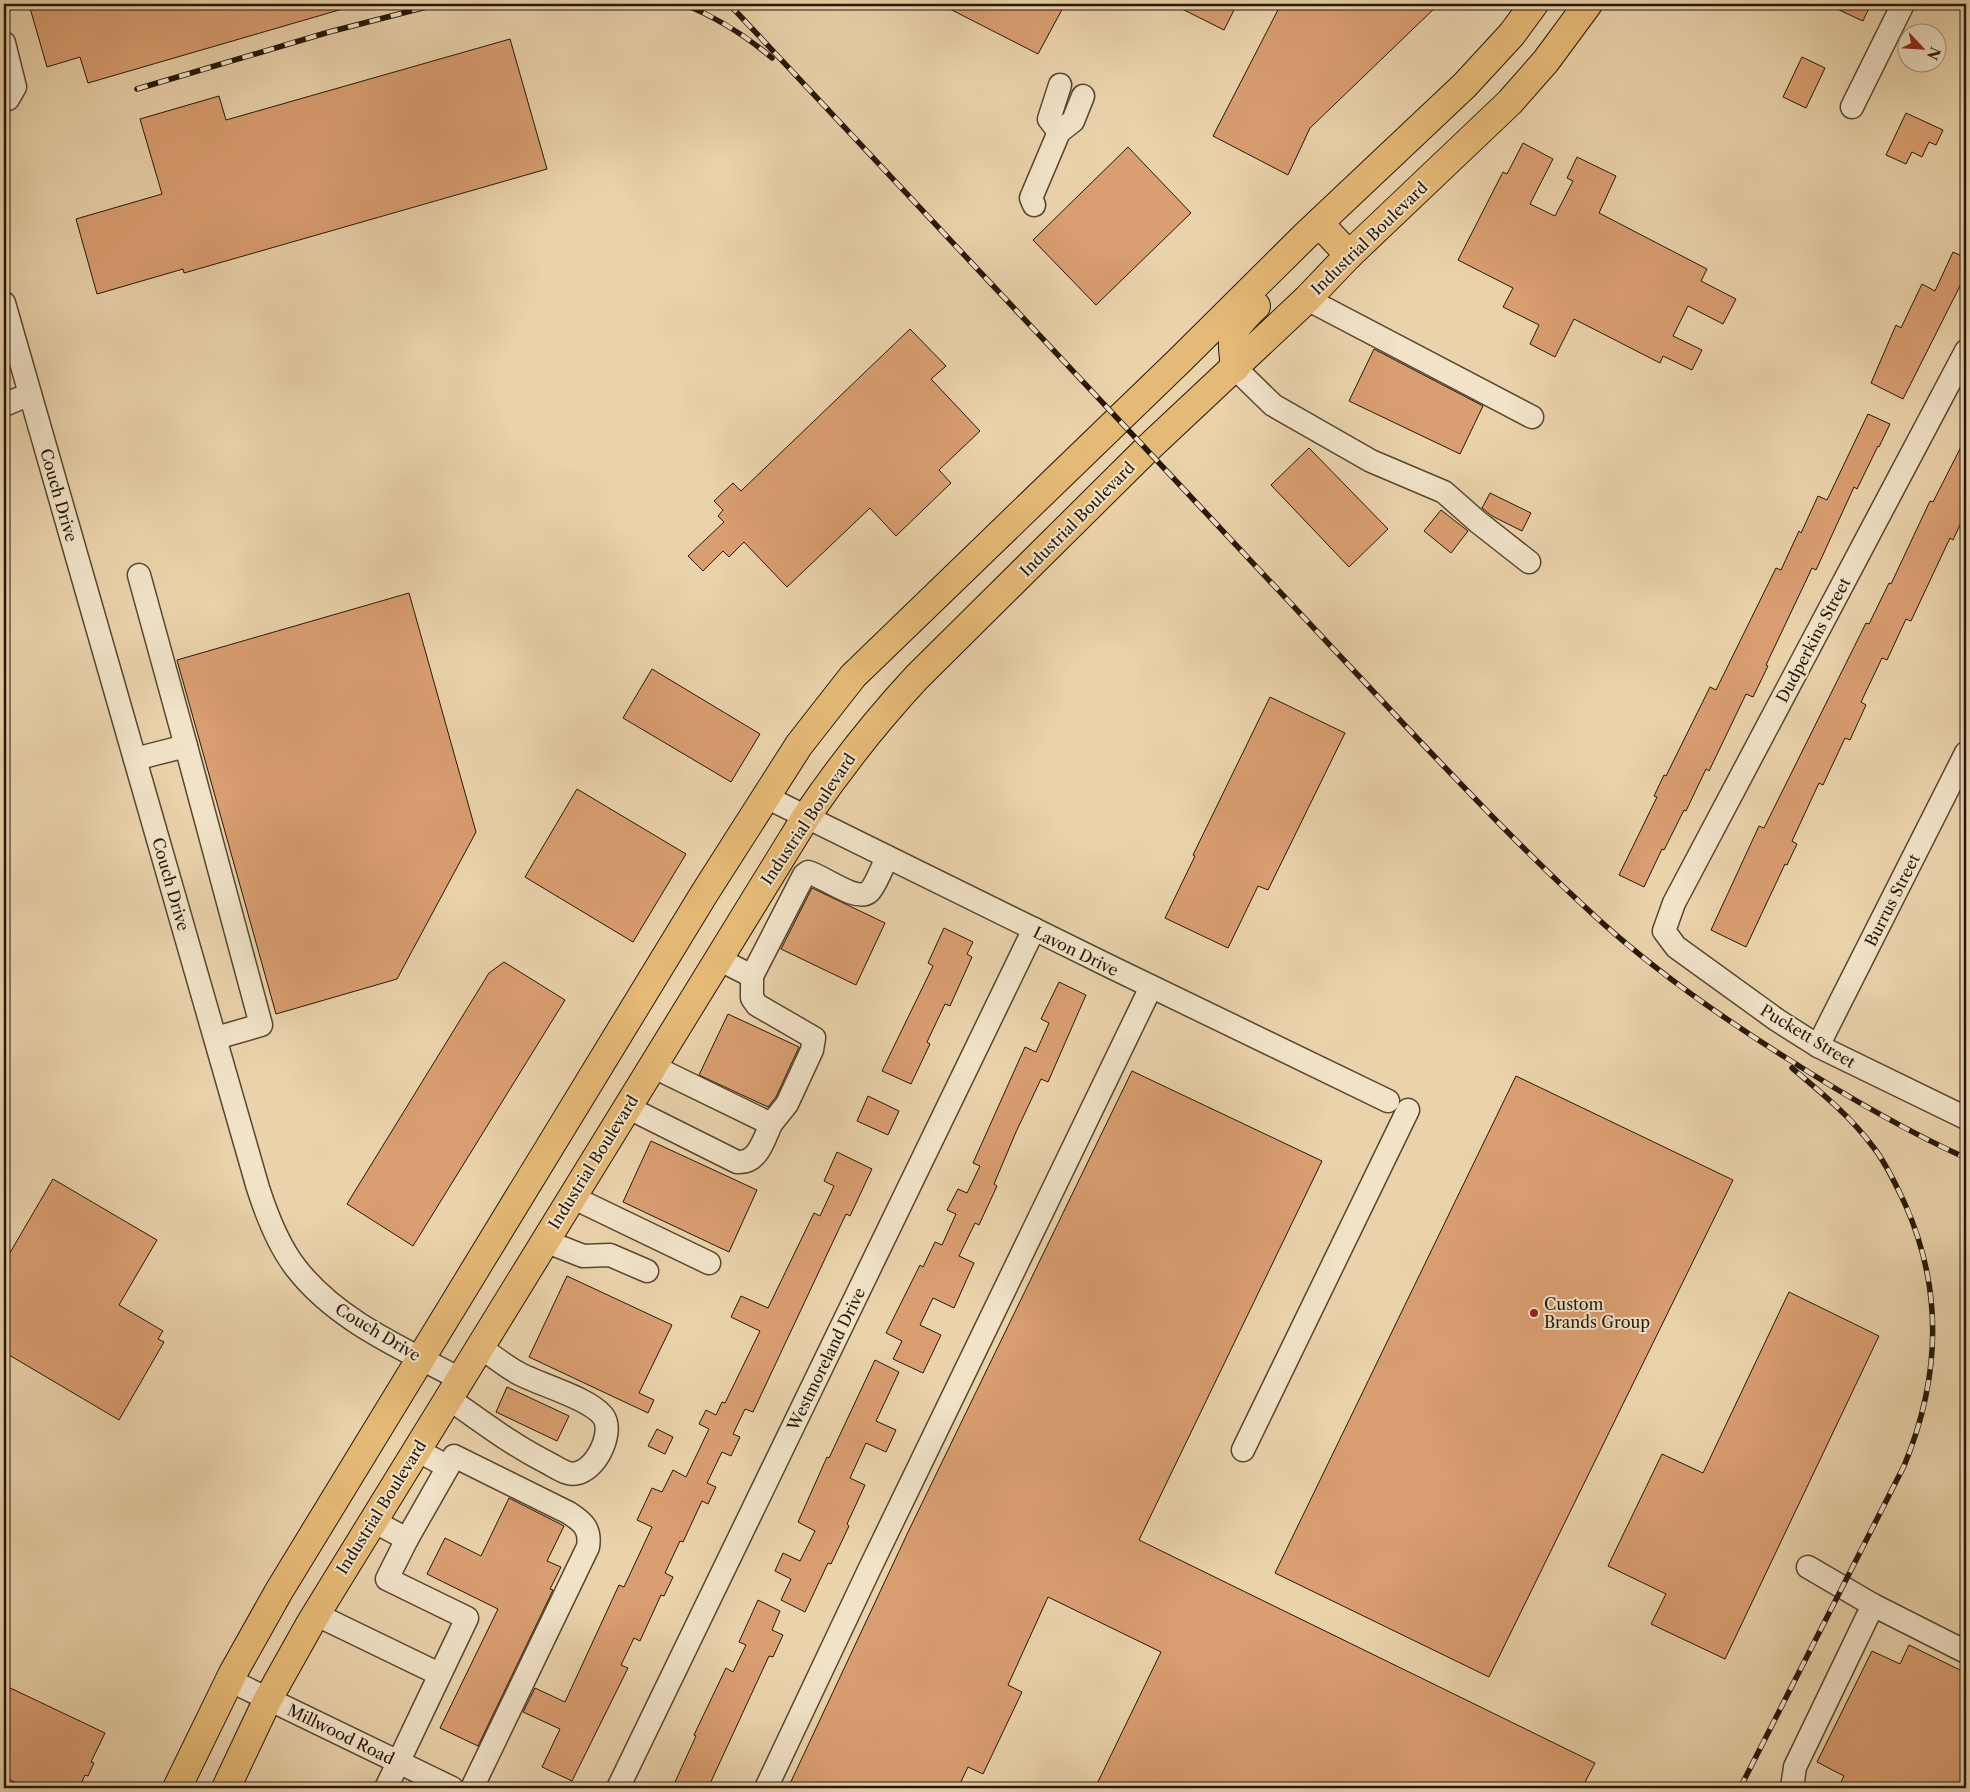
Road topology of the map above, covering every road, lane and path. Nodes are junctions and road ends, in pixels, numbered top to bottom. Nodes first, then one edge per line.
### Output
1 (1534, 4) edge
2 (1588, 4) edge
3 (1903, 4) edge
4 (4, 43) edge
5 (1060, 85) dead end
6 (1083, 96) dead end
7 (4, 100) edge
8 (1852, 107) dead end
9 (1059, 132) junction
10 (1034, 205) dead end
11 (1312, 229) junction
12 (1349, 255) junction
13 (1307, 299) junction
14 (4, 303) edge
15 (1966, 351) edge
16 (1235, 368) junction
17 (30, 394) junction
18 (4, 405) edge
19 (1532, 418) dead end
20 (1529, 562) dead end
21 (140, 575) dead end
22 (186, 746) junction
23 (1966, 753) edge
24 (135, 759) junction
25 (766, 797) junction
26 (806, 816) junction
27 (888, 857) junction
28 (1034, 930) junction
29 (1664, 931) joint
30 (718, 959) junction
31 (752, 976) junction
32 (1151, 987) junction
33 (216, 1038) junction
34 (1818, 1046) junction
35 (652, 1066) junction
36 (627, 1107) junction
37 (1966, 1118) edge
38 (771, 1124) junction
39 (572, 1197) junction
40 (545, 1241) junction
41 (710, 1263) dead end
42 (647, 1272) dead end
43 (480, 1347) junction
44 (420, 1358) junction
45 (454, 1389) junction
46 (417, 1450) junction
47 (1242, 1450) dead end
48 (448, 1466) junction
49 (373, 1521) junction
50 (407, 1539) junction
51 (1808, 1567) dead end
52 (1873, 1605) junction
53 (316, 1614) junction
54 (1966, 1652) edge
55 (439, 1674) junction
56 (229, 1680) junction
57 (268, 1699) junction
58 (398, 1762) junction
59 (177, 1788) edge
60 (226, 1788) edge
61 (386, 1788) edge
62 (452, 1788) edge
63 (472, 1788) edge
64 (618, 1788) edge
65 (766, 1788) edge
66 (1792, 1788) edge

1 - 11 main road
2 - 12 main road, Industrial Boulevard
3 - 8 street
4 - 7 street
5 - 9 street
6 - 9 street
9 - 10 street
11 - 12 main road
11 - 16 main road
11 - 25 main road
12 - 13 main road, Industrial Boulevard
13 - 16 main road, Industrial Boulevard
13 - 19 street
14 - 17 street, Couch Drive
15 - 29 street, Dudperkins Street
16 - 20 street
16 - 26 main road, Industrial Boulevard
17 - 18 street
17 - 24 street, Couch Drive
21 - 22 street
22 - 24 street
22 - 33 street
23 - 34 street, Burrus Street
24 - 33 street, Couch Drive
25 - 26 street, Lavon Drive
25 - 44 main road
26 - 27 street, Lavon Drive
26 - 30 main road, Industrial Boulevard
27 - 28 street, Lavon Drive
27 - 31 street
28 - 32 street, Lavon Drive
28 - 64 street, Westmoreland Drive
29 - 34 street, Puckett Street
30 - 31 street
30 - 35 main road, Industrial Boulevard
31 - 38 street
32 - 47 street, Lavon Drive
32 - 65 street
33 - 44 street, Couch Drive
34 - 37 street, Puckett Street
35 - 36 main road, Industrial Boulevard
35 - 38 street
36 - 38 street
36 - 39 main road, Industrial Boulevard
39 - 40 main road, Industrial Boulevard
39 - 41 street
40 - 42 street
40 - 43 main road, Industrial Boulevard
43 - 45 main road, Industrial Boulevard
43 - 45 street, Couch Drive
44 - 45 street, Couch Drive
44 - 56 main road
45 - 46 main road, Industrial Boulevard
46 - 48 street
46 - 49 main road, Industrial Boulevard
48 - 50 street
48 - 63 street
49 - 50 street
49 - 53 main road, Industrial Boulevard
50 - 55 street
51 - 52 street
52 - 54 street
52 - 66 street
53 - 55 street
53 - 57 main road, Industrial Boulevard
55 - 58 street
56 - 57 street, Millwood Road
56 - 59 main road
57 - 58 street, Millwood Road
57 - 60 main road, Industrial Boulevard
58 - 61 street
58 - 62 street, Millwood Road

